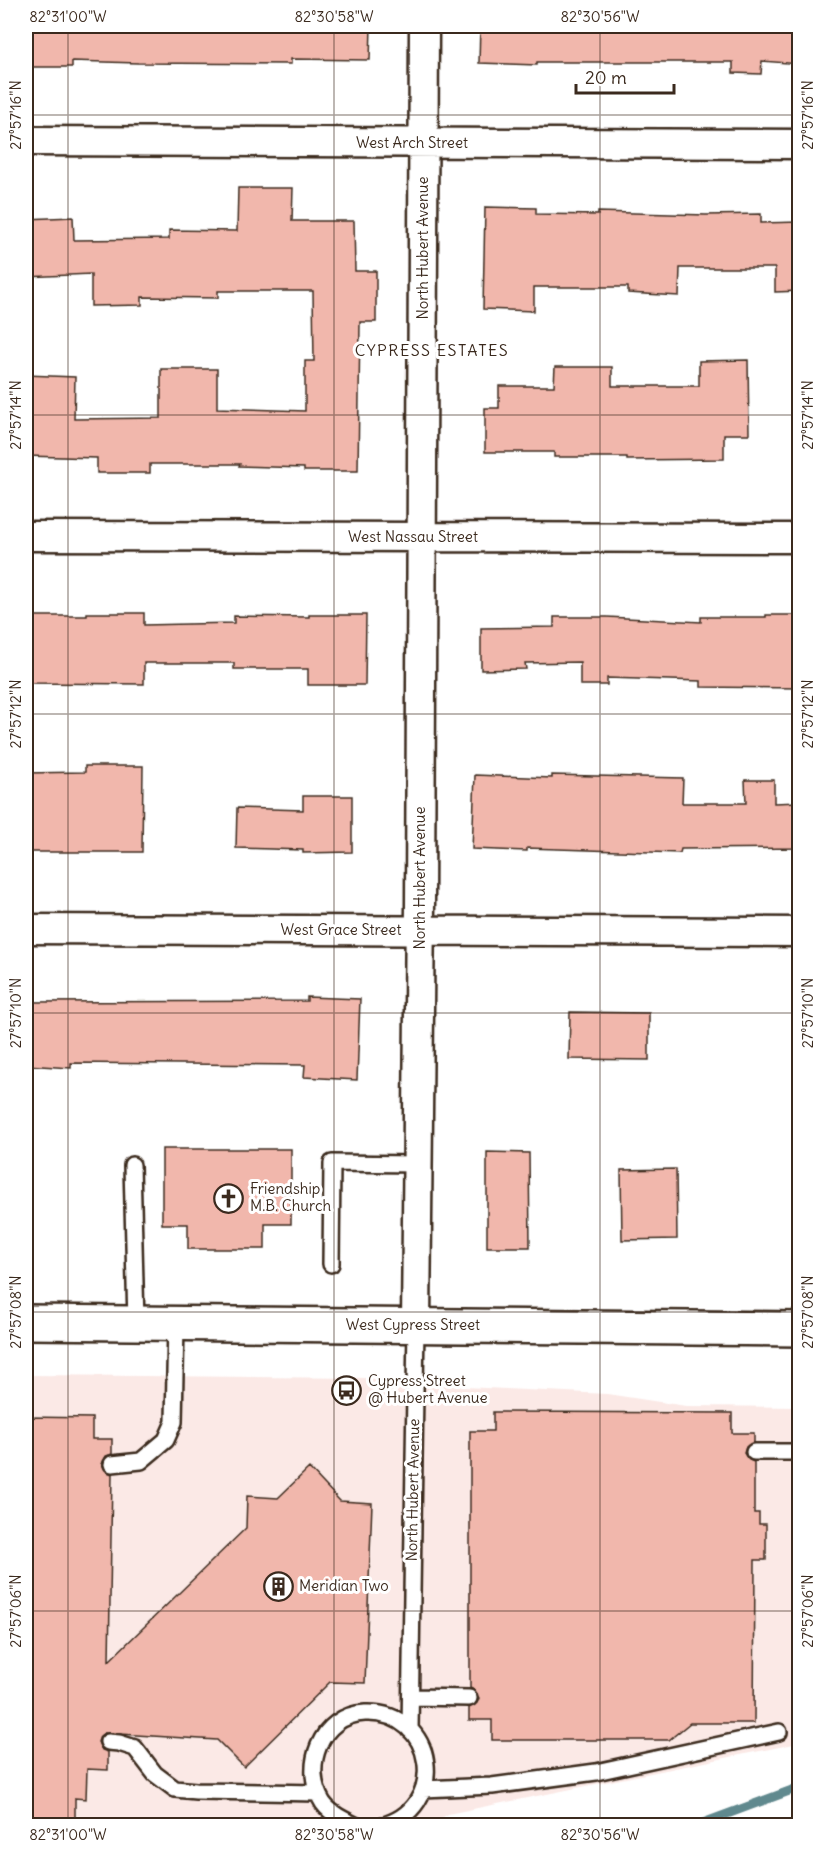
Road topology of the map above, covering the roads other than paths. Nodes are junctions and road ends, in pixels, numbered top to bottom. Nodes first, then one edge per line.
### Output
1 (424, 26) edge
2 (26, 141) edge
3 (424, 144) junction
4 (800, 144) edge
5 (26, 536) edge
6 (422, 537) junction
7 (800, 538) edge
8 (26, 930) edge
9 (420, 930) junction
10 (800, 932) edge
11 (417, 1164) junction
12 (132, 1165) dead end
13 (331, 1264) dead end
14 (26, 1322) edge
15 (136, 1323) junction
16 (176, 1324) junction
17 (416, 1324) junction
18 (800, 1329) edge
19 (754, 1452) dead end
20 (800, 1452) edge
21 (112, 1464) dead end
22 (411, 1697) junction
23 (470, 1698) dead end
24 (410, 1730) junction
25 (779, 1732) dead end
26 (108, 1742) dead end
27 (423, 1789) junction
28 (318, 1793) junction
29 (357, 1826) edge
30 (380, 1826) edge

1 - 3 street, North Hubert Avenue
2 - 3 street, West Arch Street
3 - 4 street, West Arch Street
3 - 6 street, North Hubert Avenue
5 - 6 street, West Nassau Street
6 - 7 street, West Nassau Street
6 - 9 street, North Hubert Avenue
8 - 9 street, West Grace Street
9 - 10 street, West Grace Street
9 - 11 street, North Hubert Avenue
11 - 13 lane
11 - 17 street, North Hubert Avenue
12 - 15 lane
14 - 15 street, West Cypress Street
15 - 16 street, West Cypress Street
16 - 17 street, West Cypress Street
16 - 21 lane
17 - 18 street, West Cypress Street
17 - 22 lane, North Hubert Avenue
19 - 20 lane
22 - 23 lane
22 - 24 lane, North Hubert Avenue
24 - 27 lane
24 - 28 lane
25 - 27 lane
26 - 28 lane
27 - 30 lane
28 - 29 lane

